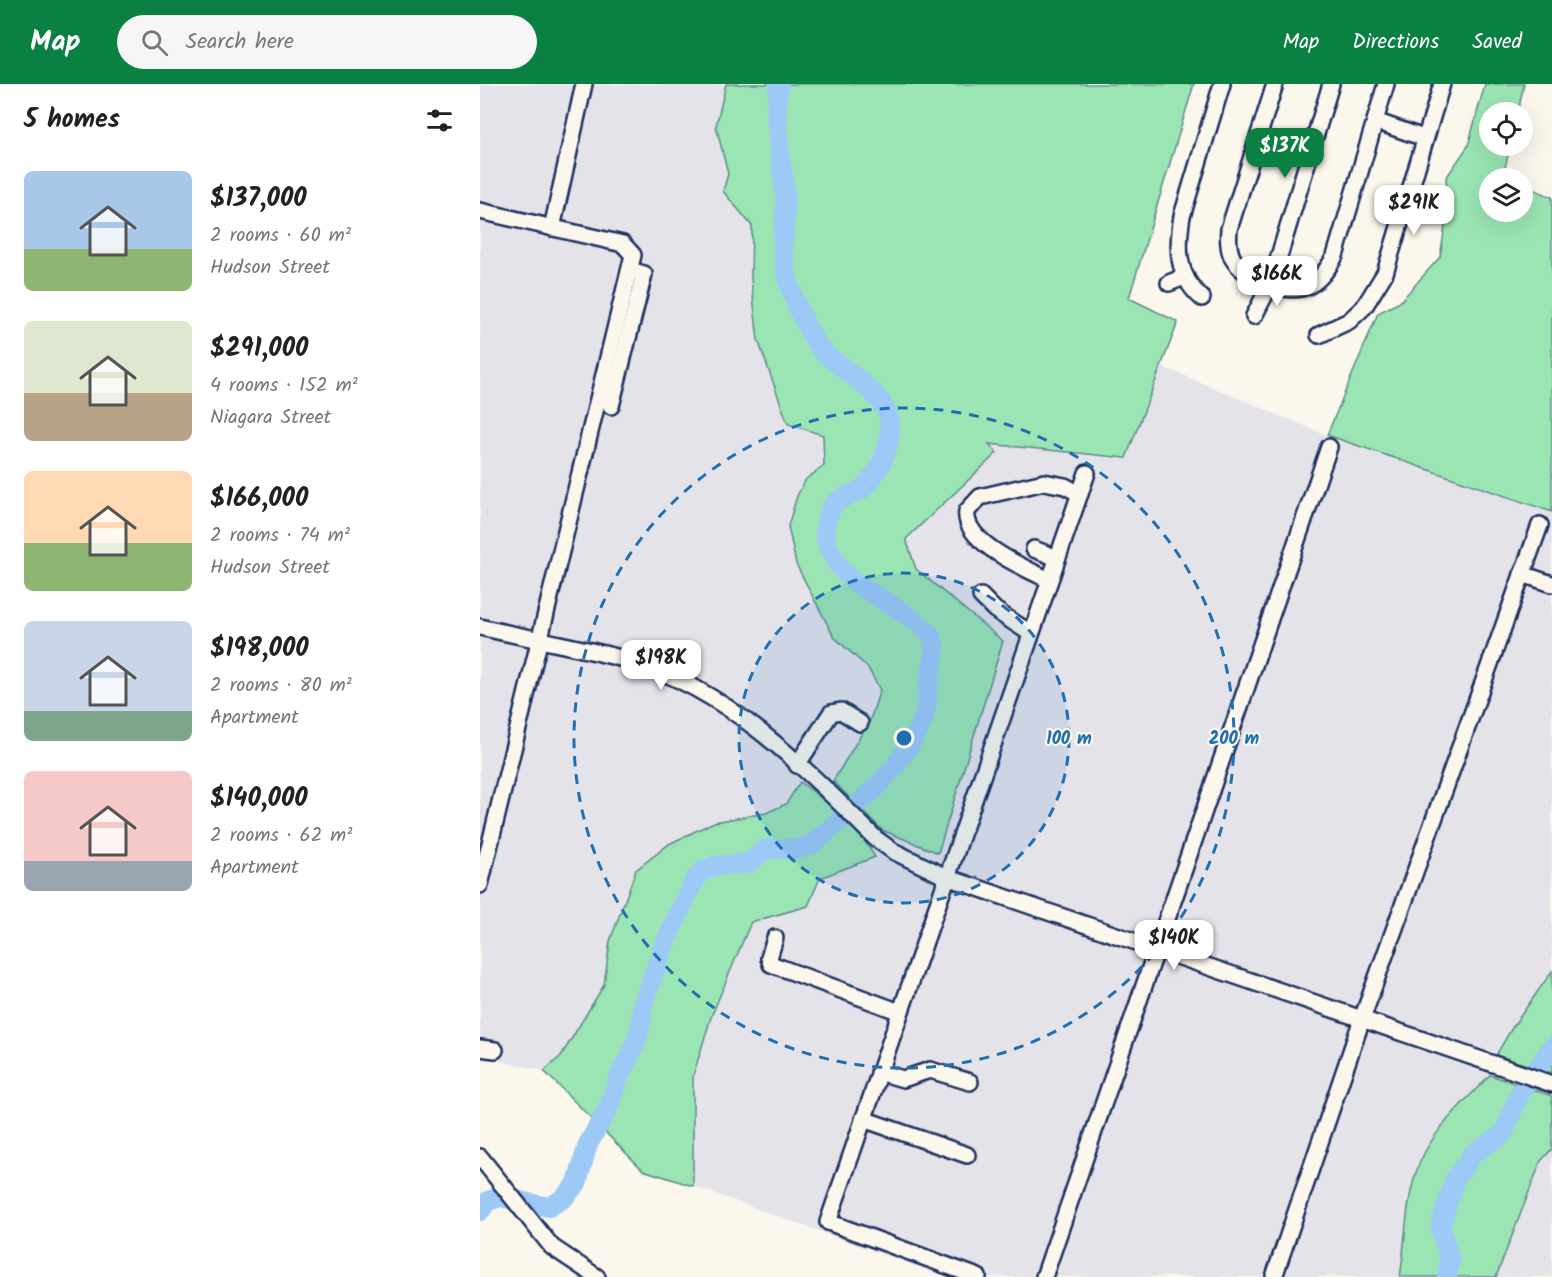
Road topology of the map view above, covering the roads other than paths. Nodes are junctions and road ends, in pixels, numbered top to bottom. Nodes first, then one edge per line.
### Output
1 (584, 84) edge
2 (1222, 84) edge
3 (1331, 84) edge
4 (1386, 84) edge
5 (1442, 84) edge
6 (1272, 85) edge
7 (1375, 121) junction
8 (1424, 138) junction
9 (480, 211) edge
10 (552, 228) junction
11 (630, 270) junction
12 (1184, 277) junction
13 (1169, 283) dead end
14 (1271, 283) junction
15 (1202, 298) dead end
16 (1254, 316) dead end
17 (1319, 335) dead end
18 (611, 406) dead end
19 (1329, 447) dead end
20 (1087, 473) dead end
21 (1080, 494) junction
22 (1540, 525) dead end
23 (1034, 549) dead end
24 (1057, 558) junction
25 (1522, 574) junction
26 (1049, 580) junction
27 (1552, 584) edge
28 (981, 596) dead end
29 (480, 627) edge
30 (1030, 633) junction
31 (538, 641) junction
32 (860, 723) dead end
33 (797, 765) junction
34 (946, 877) junction
35 (480, 885) edge
36 (775, 938) dead end
37 (1156, 948) junction
38 (900, 1012) junction
39 (1362, 1019) junction
40 (879, 1072) junction
41 (970, 1082) dead end
42 (1552, 1084) edge
43 (863, 1119) junction
44 (967, 1155) dead end
45 (480, 1157) edge
46 (597, 1277) edge
47 (978, 1277) edge
48 (1044, 1277) edge
49 (1274, 1277) edge

1 - 10 street
2 - 12 street
3 - 14 street
4 - 7 street
5 - 8 street
6 - 14 street
7 - 8 street
7 - 14 street
8 - 17 street
9 - 10 street
10 - 11 street
11 - 18 street
11 - 31 street
12 - 13 street
12 - 15 street
14 - 16 street
19 - 37 street
20 - 21 street
21 - 24 street
21 - 26 street
22 - 25 street
23 - 24 street
24 - 26 street
25 - 27 street
25 - 39 street
26 - 30 street
28 - 30 street
29 - 31 street
30 - 34 street
31 - 33 street
31 - 35 street
32 - 33 street
33 - 34 street
34 - 37 street
34 - 38 street
36 - 38 street
37 - 39 street
37 - 48 street
38 - 40 street
39 - 42 street
39 - 49 street
40 - 41 street
40 - 43 street
43 - 44 street
43 - 47 street
45 - 46 street

